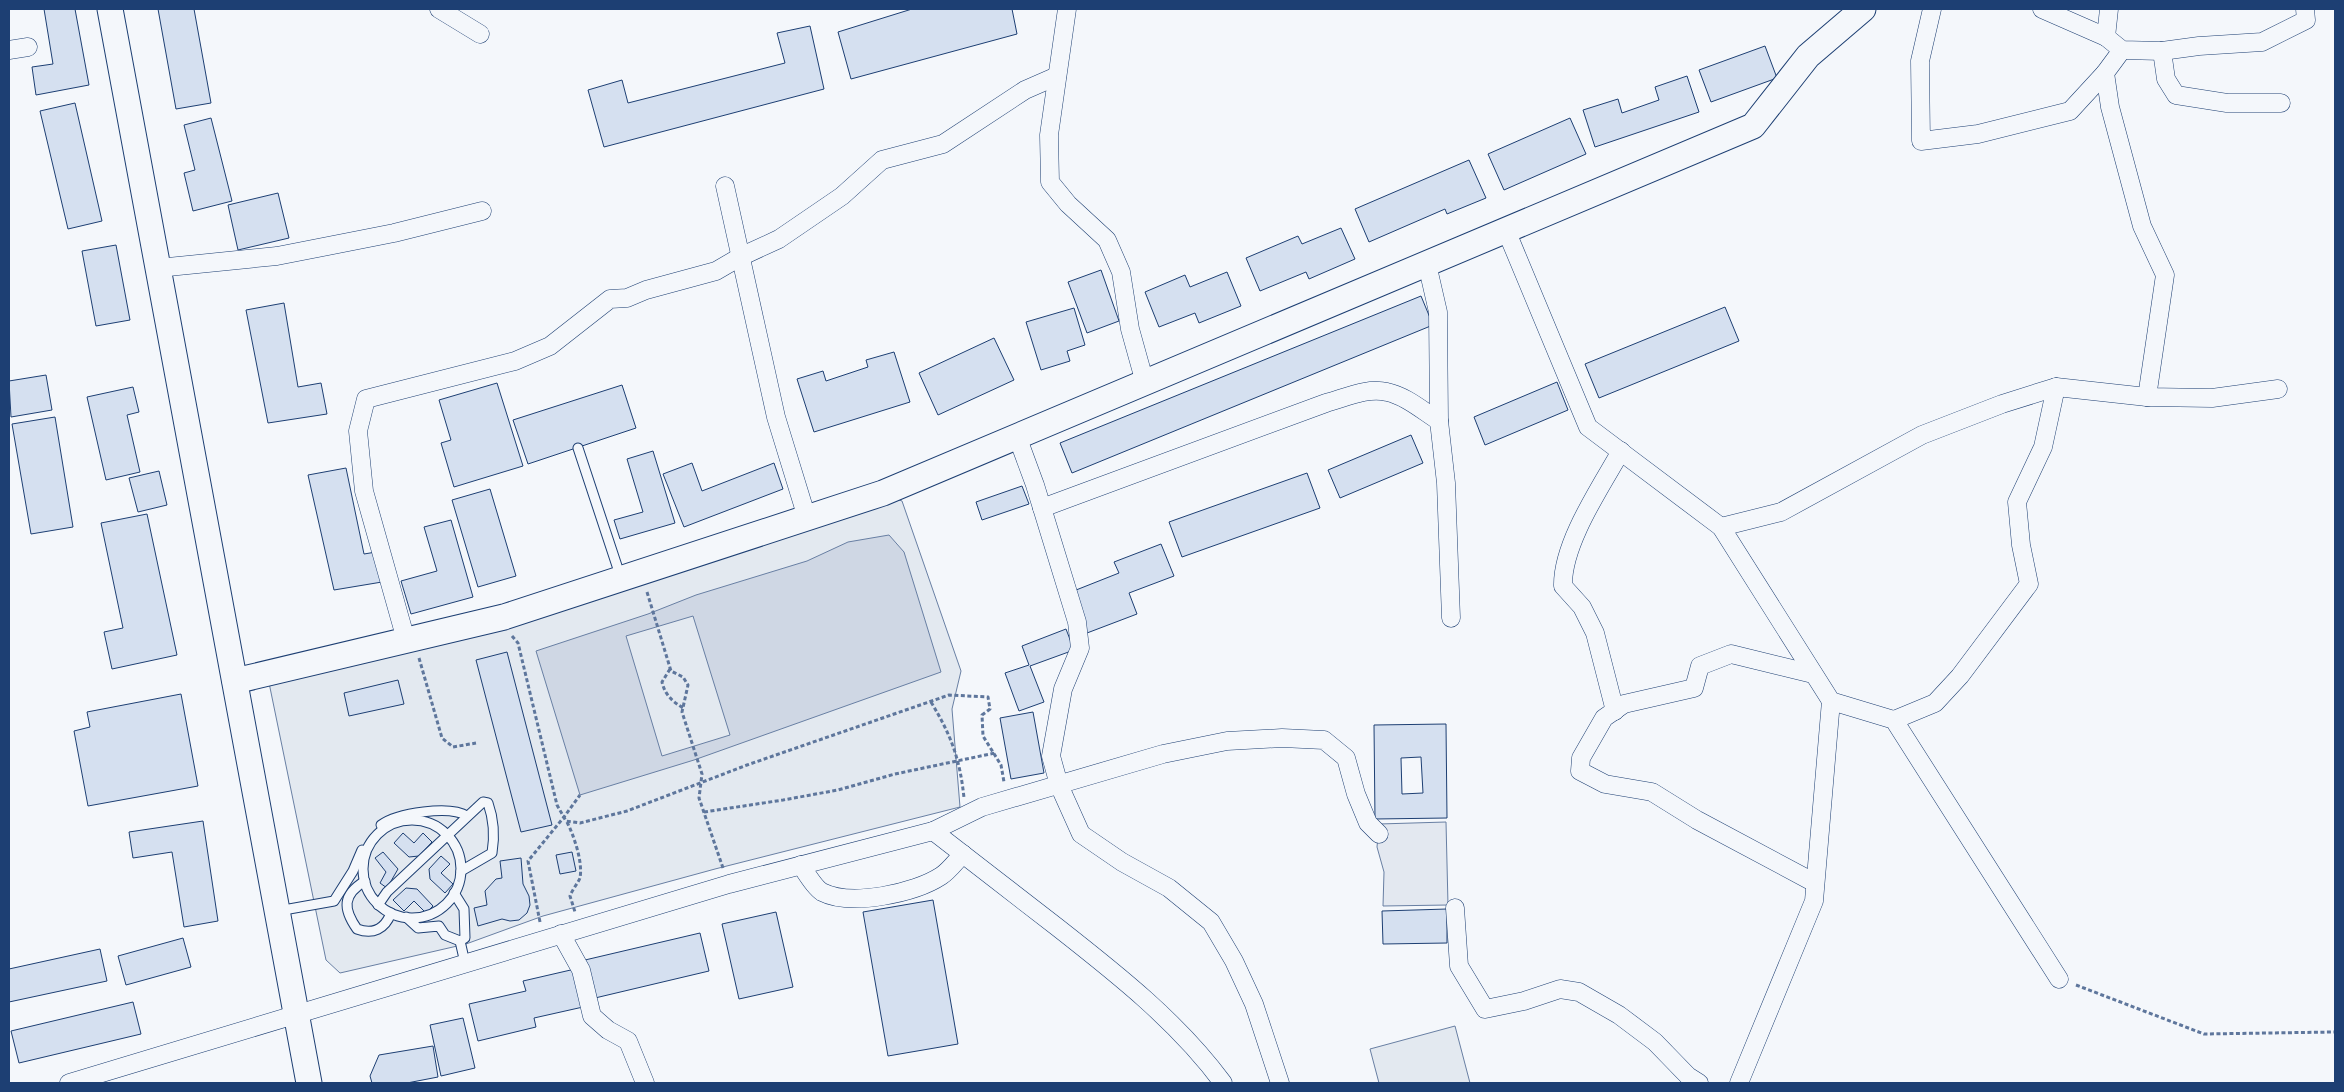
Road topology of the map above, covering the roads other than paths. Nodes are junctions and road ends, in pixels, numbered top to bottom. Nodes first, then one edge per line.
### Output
1 (110, 9) edge
2 (439, 9) edge
3 (1067, 9) edge
4 (1863, 9) edge
5 (1932, 9) edge
6 (2042, 9) edge
7 (2109, 9) edge
8 (2305, 9) edge
9 (480, 34) dead end
10 (2106, 37) junction
11 (28, 47) dead end
12 (9, 50) edge
13 (2122, 50) junction
14 (2162, 51) junction
15 (2105, 73) junction
16 (1057, 76) junction
17 (2281, 103) dead end
18 (725, 186) dead end
19 (482, 211) dead end
20 (1506, 230) junction
21 (740, 257) junction
22 (1427, 264) junction
23 (158, 268) junction
24 (1144, 383) junction
25 (2056, 387) junction
26 (2278, 389) dead end
27 (2147, 397) junction
28 (1439, 421) junction
29 (1017, 436) junction
30 (578, 448) dead end
31 (1621, 451) junction
32 (1042, 508) junction
33 (807, 518) junction
34 (1721, 527) junction
35 (631, 575) junction
36 (1451, 618) dead end
37 (406, 640) junction
38 (1813, 674) junction
39 (235, 680) junction
40 (1831, 701) junction
41 (1615, 711) junction
42 (1894, 720) junction
43 (1060, 785) junction
44 (468, 816) junction
45 (933, 831) junction
46 (1379, 834) dead end
47 (447, 836) junction
48 (963, 854) junction
49 (800, 865) junction
50 (461, 871) junction
51 (364, 881) junction
52 (1815, 883) junction
53 (454, 893) junction
54 (378, 905) junction
55 (1455, 908) dead end
56 (277, 912) junction
57 (391, 913) junction
58 (406, 917) junction
59 (561, 934) junction
60 (460, 941) junction
61 (465, 962) junction
62 (2059, 979) road end
63 (296, 1013) junction
64 (70, 1083) edge
65 (309, 1083) edge
66 (645, 1083) edge
67 (1223, 1083) edge
68 (1280, 1083) edge
69 (1699, 1083) edge
70 (1738, 1083) edge

1 - 23 street
2 - 9 street
3 - 16 street
4 - 20 street
5 - 15 street
6 - 10 street
7 - 10 street
8 - 14 street
10 - 13 street
11 - 12 street
13 - 14 street
13 - 15 street
14 - 17 street
15 - 27 street
16 - 21 street
16 - 24 street
18 - 21 street
19 - 23 street
20 - 22 street
20 - 31 street
21 - 33 street
21 - 37 street
22 - 24 street
22 - 28 street
23 - 39 street
24 - 29 street
25 - 27 street
25 - 34 street
25 - 42 street
26 - 27 street
28 - 32 street
28 - 36 street
29 - 32 street
29 - 33 street
30 - 35 lane
31 - 34 street
31 - 41 street
32 - 43 street
33 - 35 street
34 - 38 street
35 - 37 street
37 - 39 street
38 - 40 street
38 - 41 street
39 - 56 street
40 - 42 street
40 - 52 street
41 - 52 street
42 - 62 street
43 - 45 street
43 - 46 street
43 - 68 street
44 - 47 lane
44 - 50 lane
44 - 56 lane
45 - 48 street
45 - 49 street
47 - 50 lane
47 - 51 lane
47 - 54 lane
48 - 49 street
48 - 67 street
49 - 59 street
50 - 53 lane
51 - 54 lane
51 - 57 lane
52 - 70 street
53 - 58 lane
53 - 60 lane
54 - 57 lane
55 - 69 street
56 - 63 street
57 - 58 lane
58 - 60 lane
59 - 61 street
59 - 66 street
60 - 61 lane
61 - 63 street
63 - 64 street
63 - 65 street

